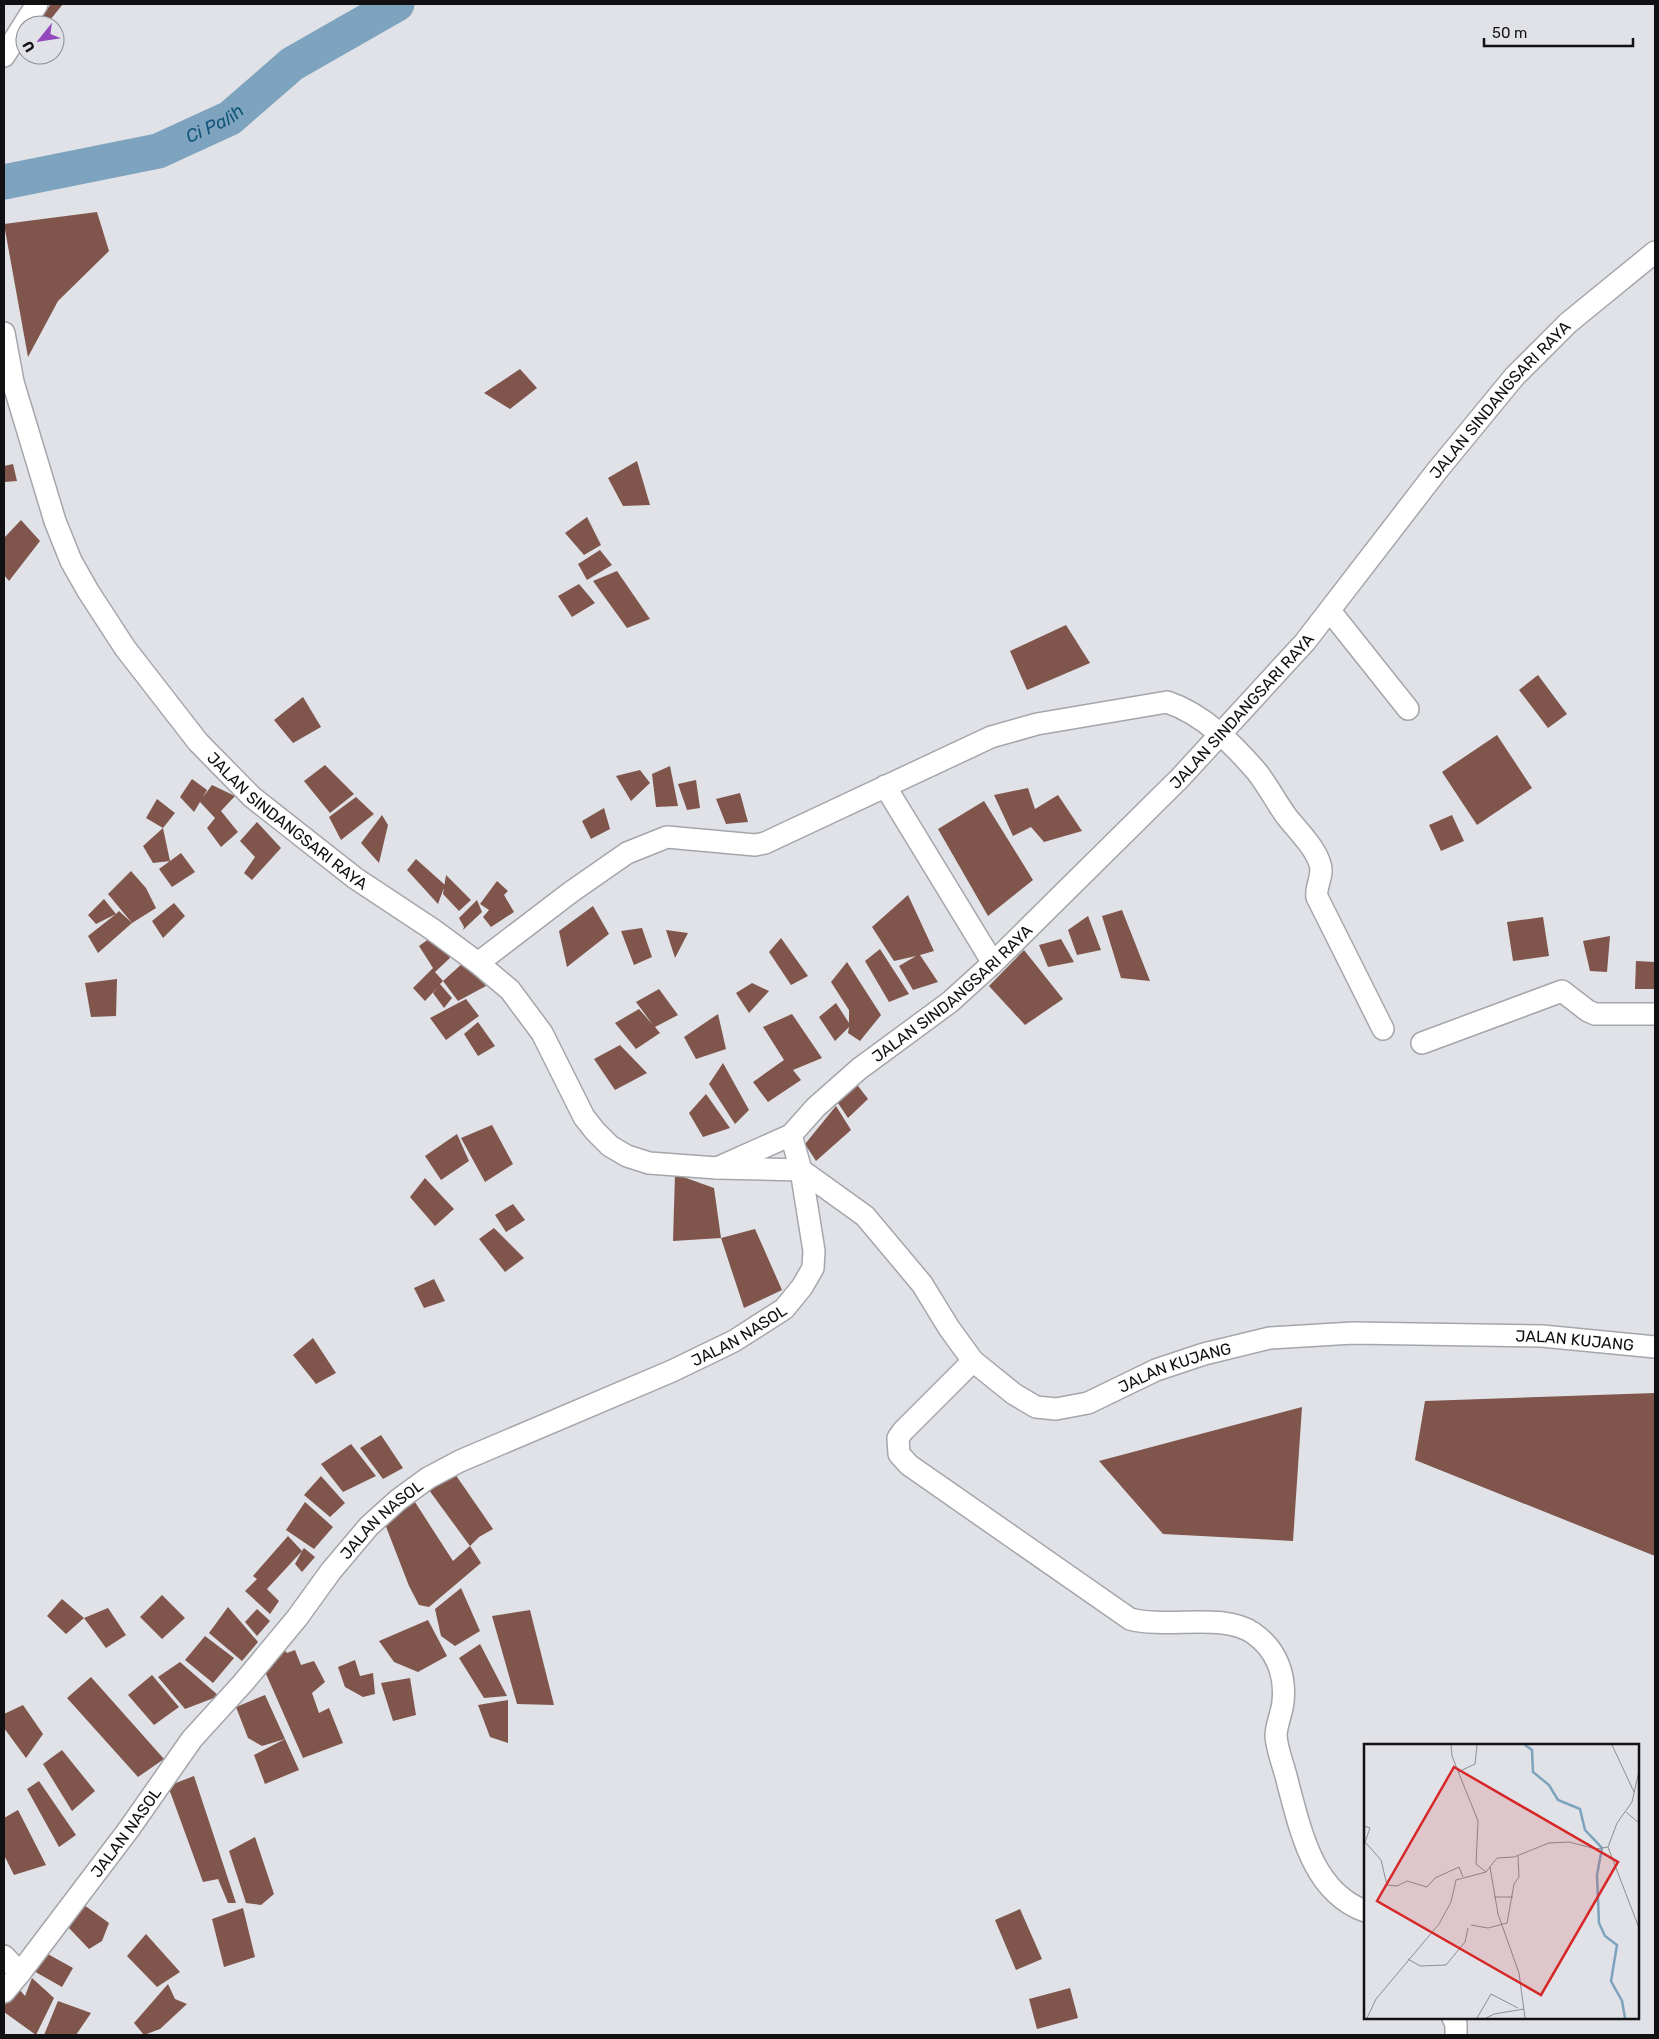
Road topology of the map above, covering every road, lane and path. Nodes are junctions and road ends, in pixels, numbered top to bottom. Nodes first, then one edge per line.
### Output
1 (37, 4) edge
2 (4, 56) edge
3 (1655, 252) edge
4 (4, 333) edge
5 (1330, 610) junction
6 (1408, 709) dead end
7 (1221, 734) junction
8 (885, 786) junction
9 (478, 962) junction
10 (993, 963) junction
11 (1655, 1014) edge
12 (1384, 1029) dead end
13 (1422, 1043) dead end
14 (791, 1136) junction
15 (717, 1168) junction
16 (801, 1170) junction
17 (1655, 1347) edge
18 (973, 1360) junction
19 (1364, 1911) edge
20 (4, 1956) edge
21 (20, 1973) junction
22 (4, 1992) edge
23 (1454, 2019) edge
24 (1456, 2035) edge

1 - 2 street
3 - 5 street, JALAN SINDANGSARI RAYA
4 - 9 street, JALAN SINDANGSARI RAYA
5 - 6 street
5 - 7 street, JALAN SINDANGSARI RAYA
7 - 8 street
7 - 10 street, JALAN SINDANGSARI RAYA
7 - 12 street
8 - 9 street
8 - 10 street
9 - 15 street, JALAN SINDANGSARI RAYA
10 - 14 street, JALAN SINDANGSARI RAYA
11 - 13 street
14 - 15 street, JALAN SINDANGSARI RAYA
14 - 16 street
15 - 16 street, JALAN SINDANGSARI RAYA
16 - 18 street, JALAN KUJANG
16 - 21 street, JALAN NASOL
17 - 18 street, JALAN KUJANG
18 - 19 street
20 - 21 street
21 - 22 street, JALAN NASOL
23 - 24 street

